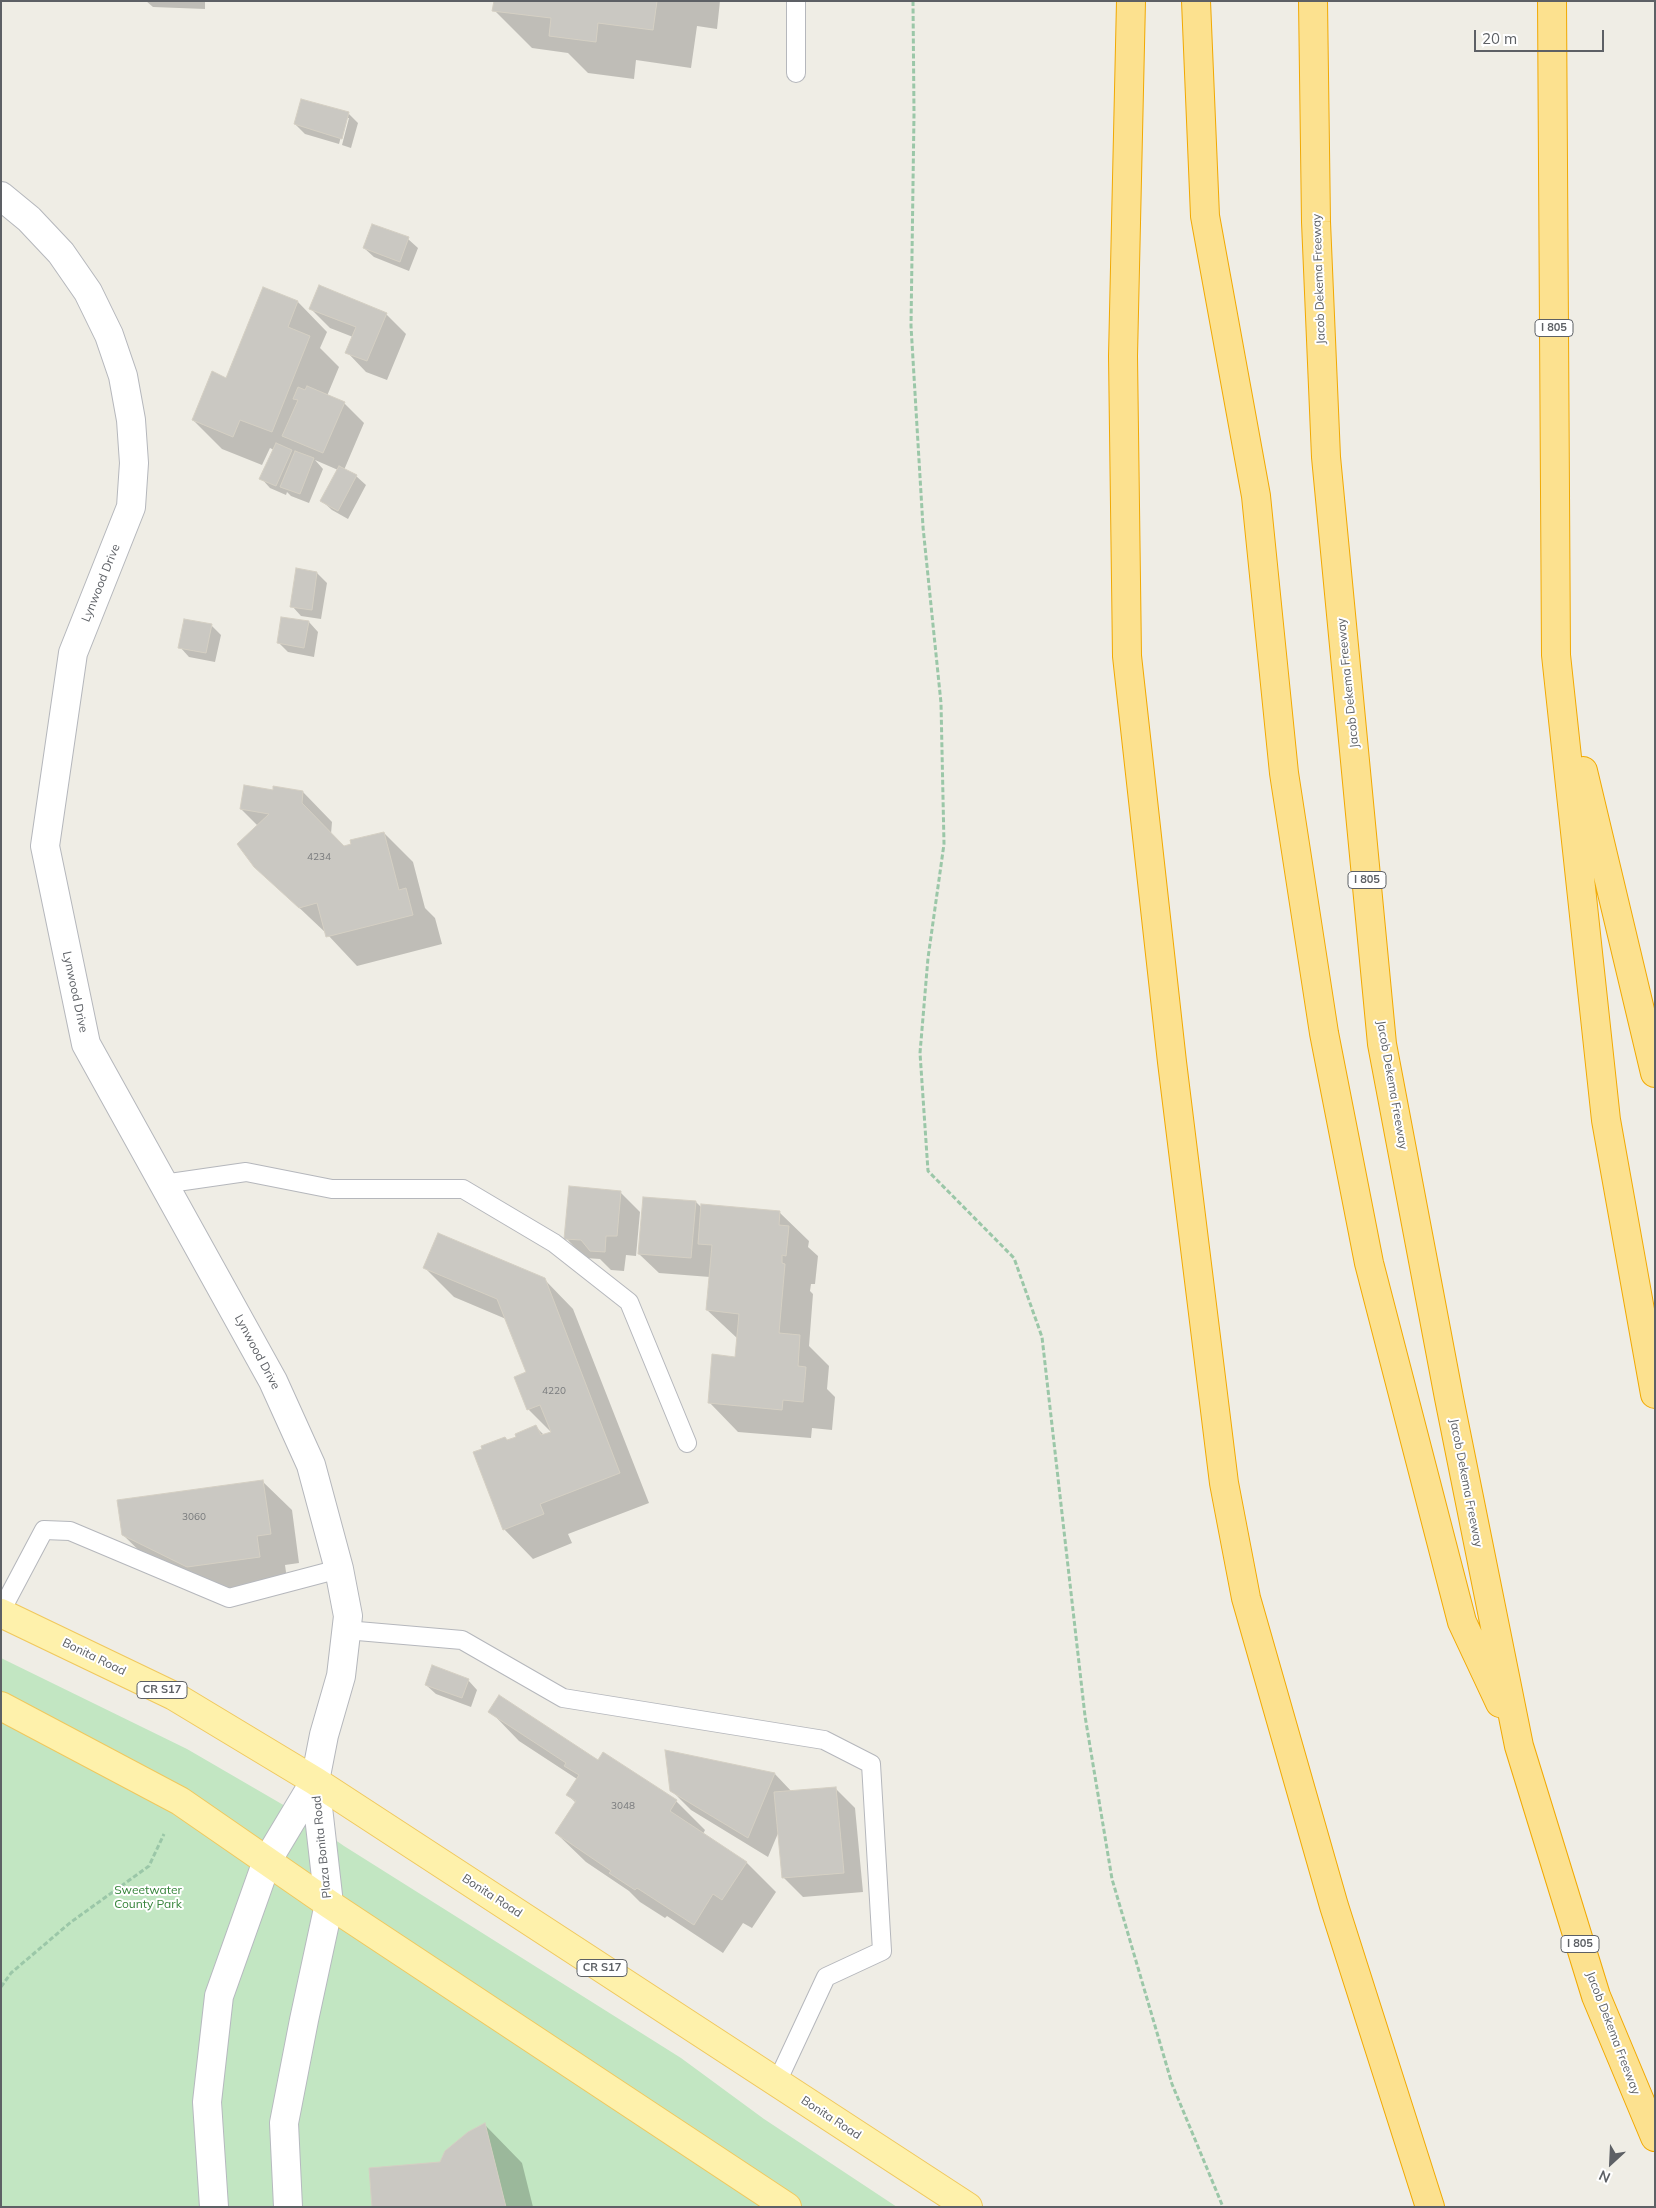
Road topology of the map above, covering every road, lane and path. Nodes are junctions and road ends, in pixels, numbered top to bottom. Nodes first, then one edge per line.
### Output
1 (796, 1) edge
2 (913, 1) edge
3 (1131, 1) edge
4 (1196, 1) edge
5 (1314, 1) edge
6 (1552, 1) edge
7 (796, 73) dead end
8 (1, 196) edge
9 (1556, 655) junction
10 (1655, 1073) edge
11 (163, 1184) junction
12 (1655, 1394) edge
13 (687, 1442) dead end
14 (339, 1569) junction
15 (1, 1612) edge
16 (346, 1630) junction
17 (1, 1706) edge
18 (1519, 1746) junction
19 (315, 1781) junction
20 (180, 1801) junction
21 (267, 1861) junction
22 (329, 1904) junction
23 (1, 1987) edge
24 (776, 2082) junction
25 (1655, 2138) edge
26 (214, 2207) edge
27 (288, 2207) edge
28 (787, 2207) edge
29 (968, 2207) edge
30 (1223, 2207) edge
31 (1430, 2207) edge

1 - 7 lane
2 - 30 path
3 - 31 highway
4 - 18 highway
5 - 18 highway, Jacob Dekema Freeway / I 805
6 - 9 highway, I 805
8 - 11 street, Lynwood Drive
9 - 10 highway
9 - 12 highway, I 805
11 - 13 lane
11 - 14 street, Lynwood Drive
14 - 15 lane
14 - 16 street, Lynwood Drive
15 - 19 main road, Bonita Road / CR S17
16 - 19 street, Lynwood Drive
16 - 24 lane
17 - 20 main road
18 - 25 highway, Jacob Dekema Freeway / I 805
19 - 21 street, Plaza Bonita Road
19 - 22 street, Plaza Bonita Road
19 - 24 main road, Bonita Road / CR S17
20 - 21 main road
20 - 23 path
21 - 22 main road
21 - 26 street, Plaza Bonita Road
22 - 27 street, Plaza Bonita Road
22 - 28 main road
24 - 29 main road, Bonita Road / CR S17

